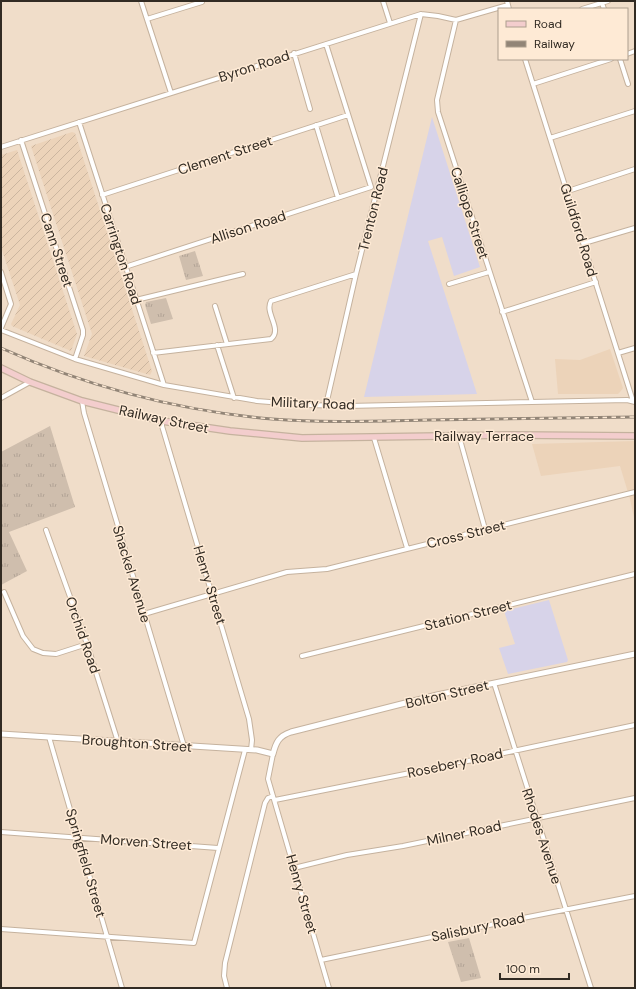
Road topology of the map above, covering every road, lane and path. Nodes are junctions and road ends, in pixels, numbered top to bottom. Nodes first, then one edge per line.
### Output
1 (142, 1) edge
2 (383, 1) edge
3 (608, 1) edge
4 (202, 2) dead end
5 (602, 3) junction
6 (508, 5) edge
7 (585, 8) edge
8 (604, 8) edge
9 (421, 14) junction
10 (147, 20) junction
11 (456, 20) junction
12 (390, 24) junction
13 (326, 44) junction
14 (294, 53) junction
15 (525, 60) edge
16 (608, 60) edge
17 (620, 60) edge
18 (533, 84) junction
19 (628, 84) dead end
20 (171, 93) junction
21 (310, 109) dead end
22 (635, 111) edge
23 (348, 115) junction
24 (79, 122) junction
25 (316, 125) junction
26 (550, 138) junction
27 (21, 140) junction
28 (1, 147) edge
29 (635, 169) edge
30 (371, 187) junction
31 (377, 190) junction
32 (568, 191) junction
33 (102, 195) junction
34 (338, 198) junction
35 (635, 228) edge
36 (584, 244) junction
37 (126, 267) junction
38 (1, 272) edge
39 (489, 272) junction
40 (243, 274) dead end
41 (356, 274) junction
42 (596, 282) junction
43 (449, 284) dead end
44 (136, 300) junction
45 (215, 306) dead end
46 (502, 312) junction
47 (1, 329) edge
48 (227, 344) junction
49 (217, 345) junction
50 (635, 348) edge
51 (153, 353) junction
52 (618, 353) junction
53 (75, 359) junction
54 (1, 368) edge
55 (30, 382) junction
56 (164, 385) junction
57 (1, 398) edge
58 (234, 398) junction
59 (82, 400) junction
60 (634, 401) edge
61 (532, 402) junction
62 (326, 405) junction
63 (162, 420) junction
64 (460, 436) junction
65 (635, 436) edge
66 (334, 438) joint
67 (374, 438) junction
68 (635, 492) edge
69 (486, 529) junction
70 (46, 530) dead end
71 (407, 548) junction
72 (635, 574) edge
73 (4, 592) dead end
74 (213, 594) junction
75 (144, 614) junction
76 (87, 644) junction
77 (635, 654) edge
78 (302, 656) dead end
79 (494, 683) junction
80 (635, 726) edge
81 (1, 734) edge
82 (49, 737) junction
83 (118, 742) junction
84 (184, 746) junction
85 (245, 750) junction
86 (254, 750) junction
87 (516, 751) junction
88 (273, 754) junction
89 (274, 798) junction
90 (635, 798) edge
91 (537, 818) junction
92 (1, 832) edge
93 (78, 837) junction
94 (218, 848) junction
95 (294, 868) junction
96 (635, 896) edge
97 (566, 910) junction
98 (1, 929) edge
99 (106, 936) junction
100 (321, 960) junction
101 (122, 988) edge
102 (227, 988) edge
103 (329, 988) edge
104 (591, 988) edge

1 - 10 street
2 - 12 street
3 - 5 street
4 - 10 street
5 - 7 street
5 - 8 street
6 - 11 street, Byron Road
9 - 11 street, Byron Road
9 - 12 street, Byron Road
9 - 31 street, Trenton Road
10 - 20 street
11 - 39 street, Calliope Street
12 - 13 street, Byron Road
13 - 14 street, Byron Road
13 - 23 street
14 - 20 street, Byron Road
14 - 21 street
15 - 18 street, Guildford Road
16 - 18 street
17 - 19 street
18 - 26 street, Guildford Road
20 - 24 street, Byron Road
22 - 26 street
23 - 25 street, Clement Street
23 - 30 street
24 - 27 street, Byron Road
24 - 33 street, Carrington Road
25 - 33 street, Clement Street
25 - 34 street
26 - 32 street, Guildford Road
27 - 28 street, Byron Road
27 - 53 street, Cann Street
29 - 32 street
30 - 31 street
30 - 34 street, Allison Road
31 - 41 street, Trenton Road
32 - 36 street, Guildford Road
33 - 37 street, Carrington Road
34 - 37 street, Allison Road
35 - 36 street
36 - 42 street, Guildford Road
37 - 44 street, Carrington Road
38 - 47 street
39 - 43 street
39 - 46 street, Calliope Street
40 - 44 street
41 - 48 street
41 - 62 street, Trenton Road
42 - 46 street
42 - 52 street, Guildford Road
44 - 51 street, Carrington Road
45 - 48 street
46 - 61 street, Calliope Street
47 - 53 street, Military Road
48 - 49 street
49 - 51 street
49 - 58 street
50 - 52 street
51 - 56 street, Carrington Road
52 - 60 street, Guildford Road
53 - 56 street, Military Road
54 - 55 main road, Railway Street
55 - 57 street
55 - 59 main road, Railway Street
56 - 58 street, Military Road
58 - 62 street, Military Road
59 - 63 main road, Railway Street
59 - 75 street, Shackel Avenue
60 - 61 street, Military Road
61 - 62 street, Military Road
63 - 66 main road, Railway Street
63 - 74 street, Henry Street
64 - 65 main road, Railway Terrace
64 - 67 main road, Railway Terrace
64 - 69 street
66 - 67 main road, Railway Terrace
67 - 71 street
68 - 69 street, Cross Street
69 - 71 street, Cross Street
70 - 76 street, Orchid Road
71 - 74 street, Cross Street
72 - 78 street, Station Street
73 - 76 street
74 - 75 street, Cross Street
74 - 86 street, Henry Street
75 - 84 street, Shackel Avenue
76 - 83 street, Orchid Road
77 - 79 street, Bolton Street
79 - 87 street, Rhodes Avenue
79 - 88 street, Bolton Street
80 - 87 street, Rosebery Road
81 - 82 street, Broughton Street
82 - 83 street, Broughton Street
82 - 93 street, Springfield Street
83 - 84 street, Broughton Street
84 - 85 street, Broughton Street
85 - 86 street, Broughton Street
85 - 94 street
86 - 88 street, Broughton Street
87 - 89 street, Rosebery Road
87 - 91 street, Rhodes Avenue
88 - 89 street, Henry Street
89 - 95 street, Henry Street
89 - 102 street
90 - 91 street, Milner Road
91 - 95 street, Milner Road
91 - 97 street, Rhodes Avenue
92 - 93 street, Morven Street
93 - 94 street, Morven Street
93 - 99 street, Springfield Street
94 - 99 street
95 - 100 street, Henry Street
96 - 97 street, Salisbury Road
97 - 100 street, Salisbury Road
97 - 104 street, Rhodes Avenue
98 - 99 street
99 - 101 street, Springfield Street
100 - 103 street, Henry Street

